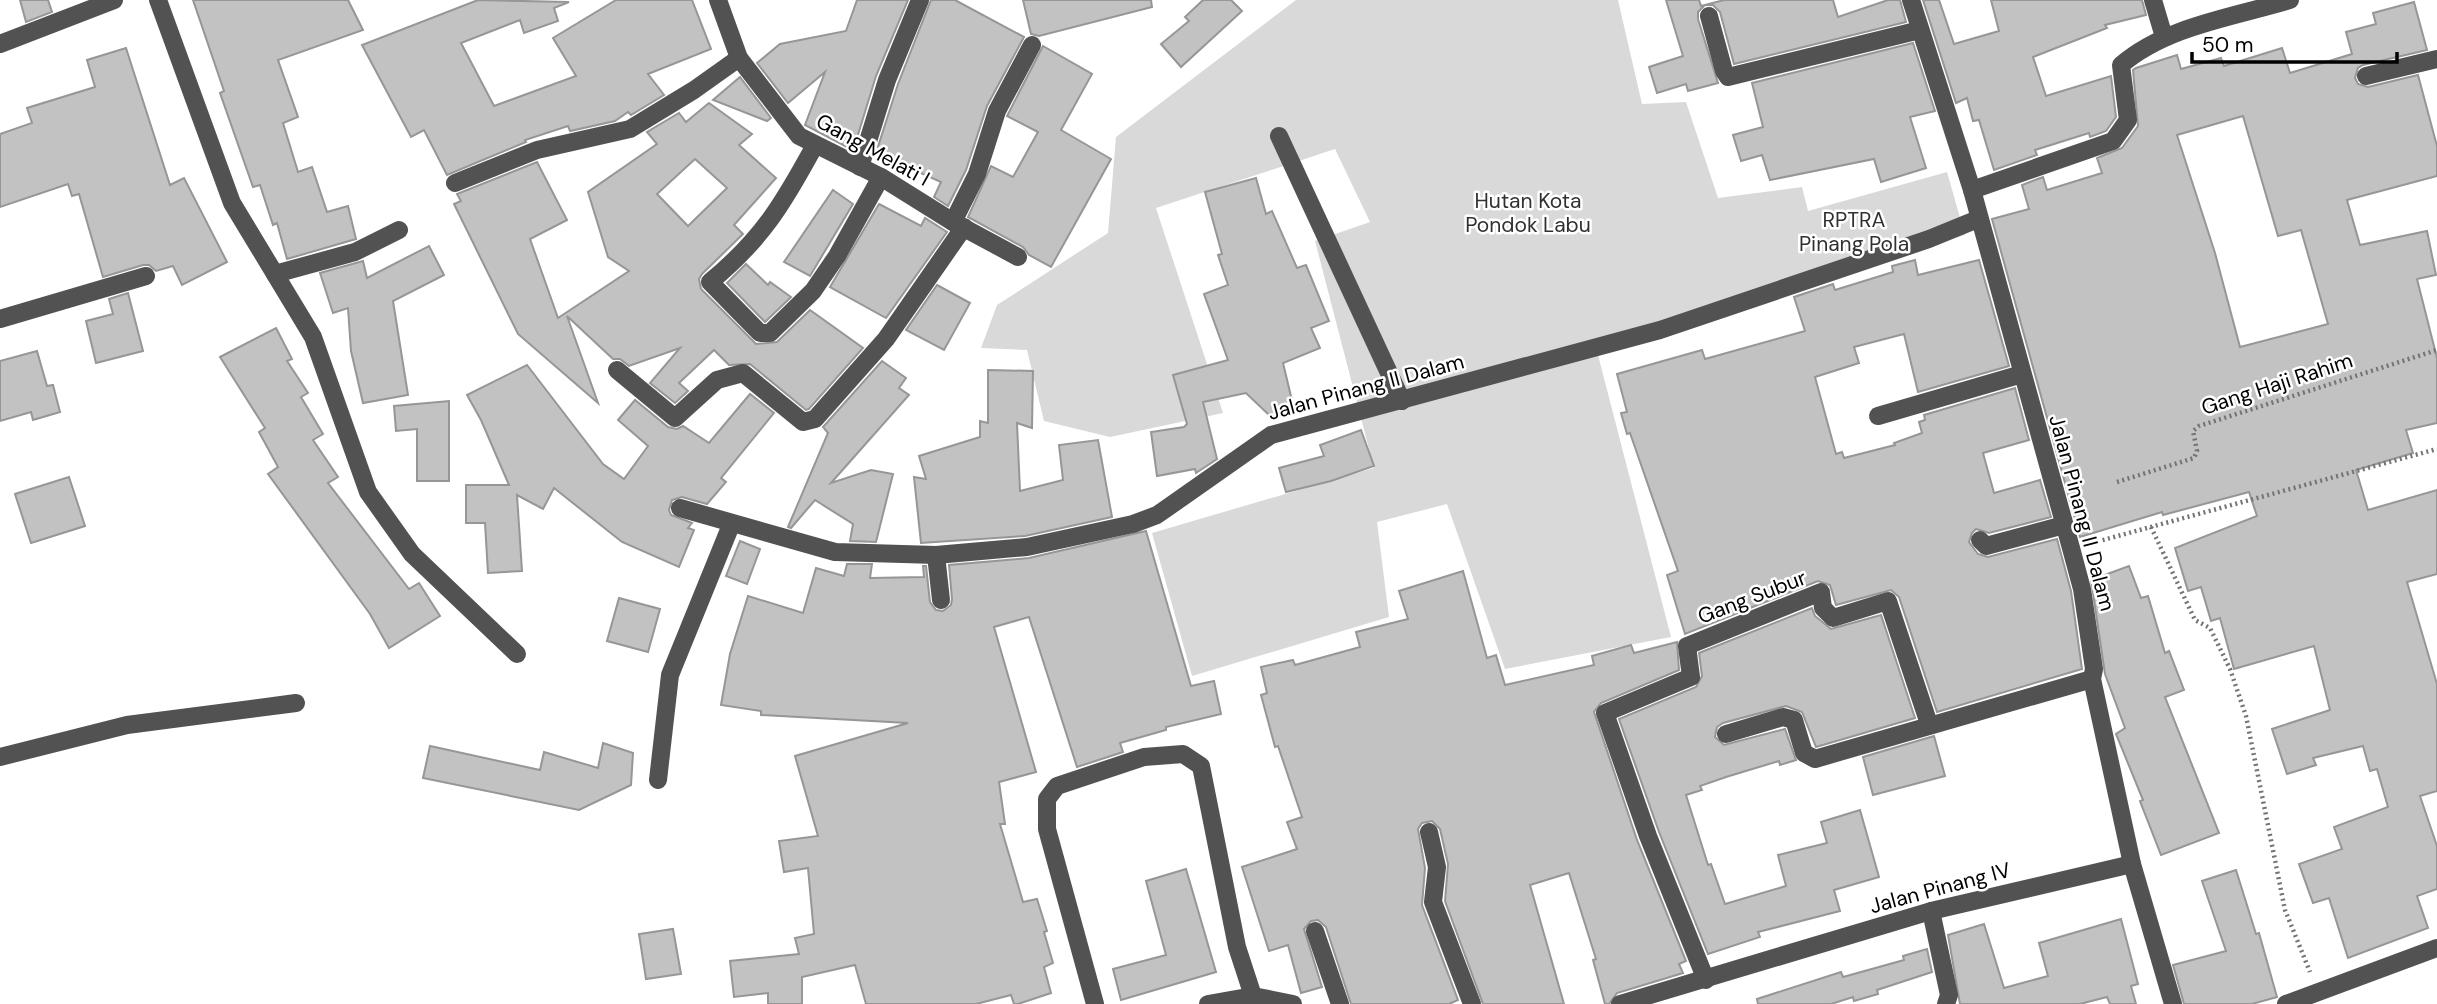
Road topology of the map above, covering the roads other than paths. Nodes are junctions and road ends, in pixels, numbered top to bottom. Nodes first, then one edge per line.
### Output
1 (114, 0) edge
2 (158, 0) edge
3 (718, 0) edge
4 (920, 0) edge
5 (1911, 0) edge
6 (2152, 0) edge
7 (2290, 0) edge
8 (1709, 16) dead end
9 (1920, 30) junction
10 (2164, 37) junction
11 (0, 44) edge
12 (1032, 45) dead end
13 (739, 58) junction
14 (2437, 60) edge
15 (2367, 76) dead end
16 (1279, 136) dead end
17 (815, 145) junction
18 (860, 167) junction
19 (881, 177) junction
20 (455, 183) dead end
21 (1972, 190) junction
22 (1978, 219) junction
23 (958, 225) junction
24 (399, 230) dead end
25 (1018, 257) dead end
26 (275, 274) junction
27 (146, 276) dead end
28 (0, 319) edge
29 (617, 370) dead end
30 (2022, 373) junction
31 (1402, 401) junction
32 (1878, 416) dead end
33 (680, 508) dead end
34 (731, 524) junction
35 (2064, 525) junction
36 (1980, 540) dead end
37 (936, 555) junction
38 (941, 600) dead end
39 (517, 654) dead end
40 (2092, 679) junction
41 (296, 703) dead end
42 (1930, 724) junction
43 (1726, 734) dead end
44 (0, 757) edge
45 (658, 780) dead end
46 (1429, 832) dead end
47 (2132, 864) junction
48 (1931, 911) junction
49 (1315, 931) dead end
50 (2437, 948) edge
51 (1706, 980) junction
52 (1252, 996) junction
53 (1095, 1004) edge
54 (1208, 1004) edge
55 (1293, 1004) edge
56 (1340, 1004) edge
57 (1472, 1004) edge
58 (1620, 1004) edge
59 (1946, 1004) edge
60 (2173, 1004) edge
61 (2286, 1004) edge

1 - 11 street
2 - 26 street
3 - 13 street, Gang Melati I
4 - 18 street
5 - 9 street, Jalan Pinang II Dalam
6 - 10 street
7 - 10 street
8 - 9 street
9 - 21 street, Jalan Pinang II Dalam
10 - 21 street
12 - 23 street
13 - 17 street, Gang Melati I
13 - 20 street
14 - 15 street
16 - 31 street
17 - 18 street, Gang Melati I
17 - 19 street
18 - 19 street, Gang Melati I
19 - 23 street, Gang Melati I
21 - 22 street, Jalan Pinang II Dalam
22 - 30 street, Jalan Pinang II Dalam
22 - 31 street, Jalan Pinang II Dalam
23 - 25 street, Gang Melati I
23 - 29 street
24 - 26 street
26 - 39 street
27 - 28 street
30 - 32 street
30 - 35 street, Jalan Pinang II Dalam
31 - 37 street, Jalan Pinang II Dalam
33 - 34 street, Jalan Pinang II Dalam
34 - 37 street, Jalan Pinang II Dalam
34 - 45 street
35 - 36 street
35 - 40 street, Jalan Pinang II Dalam
37 - 38 street
40 - 42 street
40 - 47 street, Jalan Pinang II Dalam
41 - 44 street
42 - 43 street
42 - 51 street, Gang Subur
46 - 57 street
47 - 48 street, Jalan Pinang IV
47 - 60 street
48 - 51 street, Jalan Pinang IV
48 - 59 street
49 - 56 street
50 - 61 street
51 - 58 street, Jalan Pinang IV
52 - 53 street
52 - 54 street
52 - 55 street

